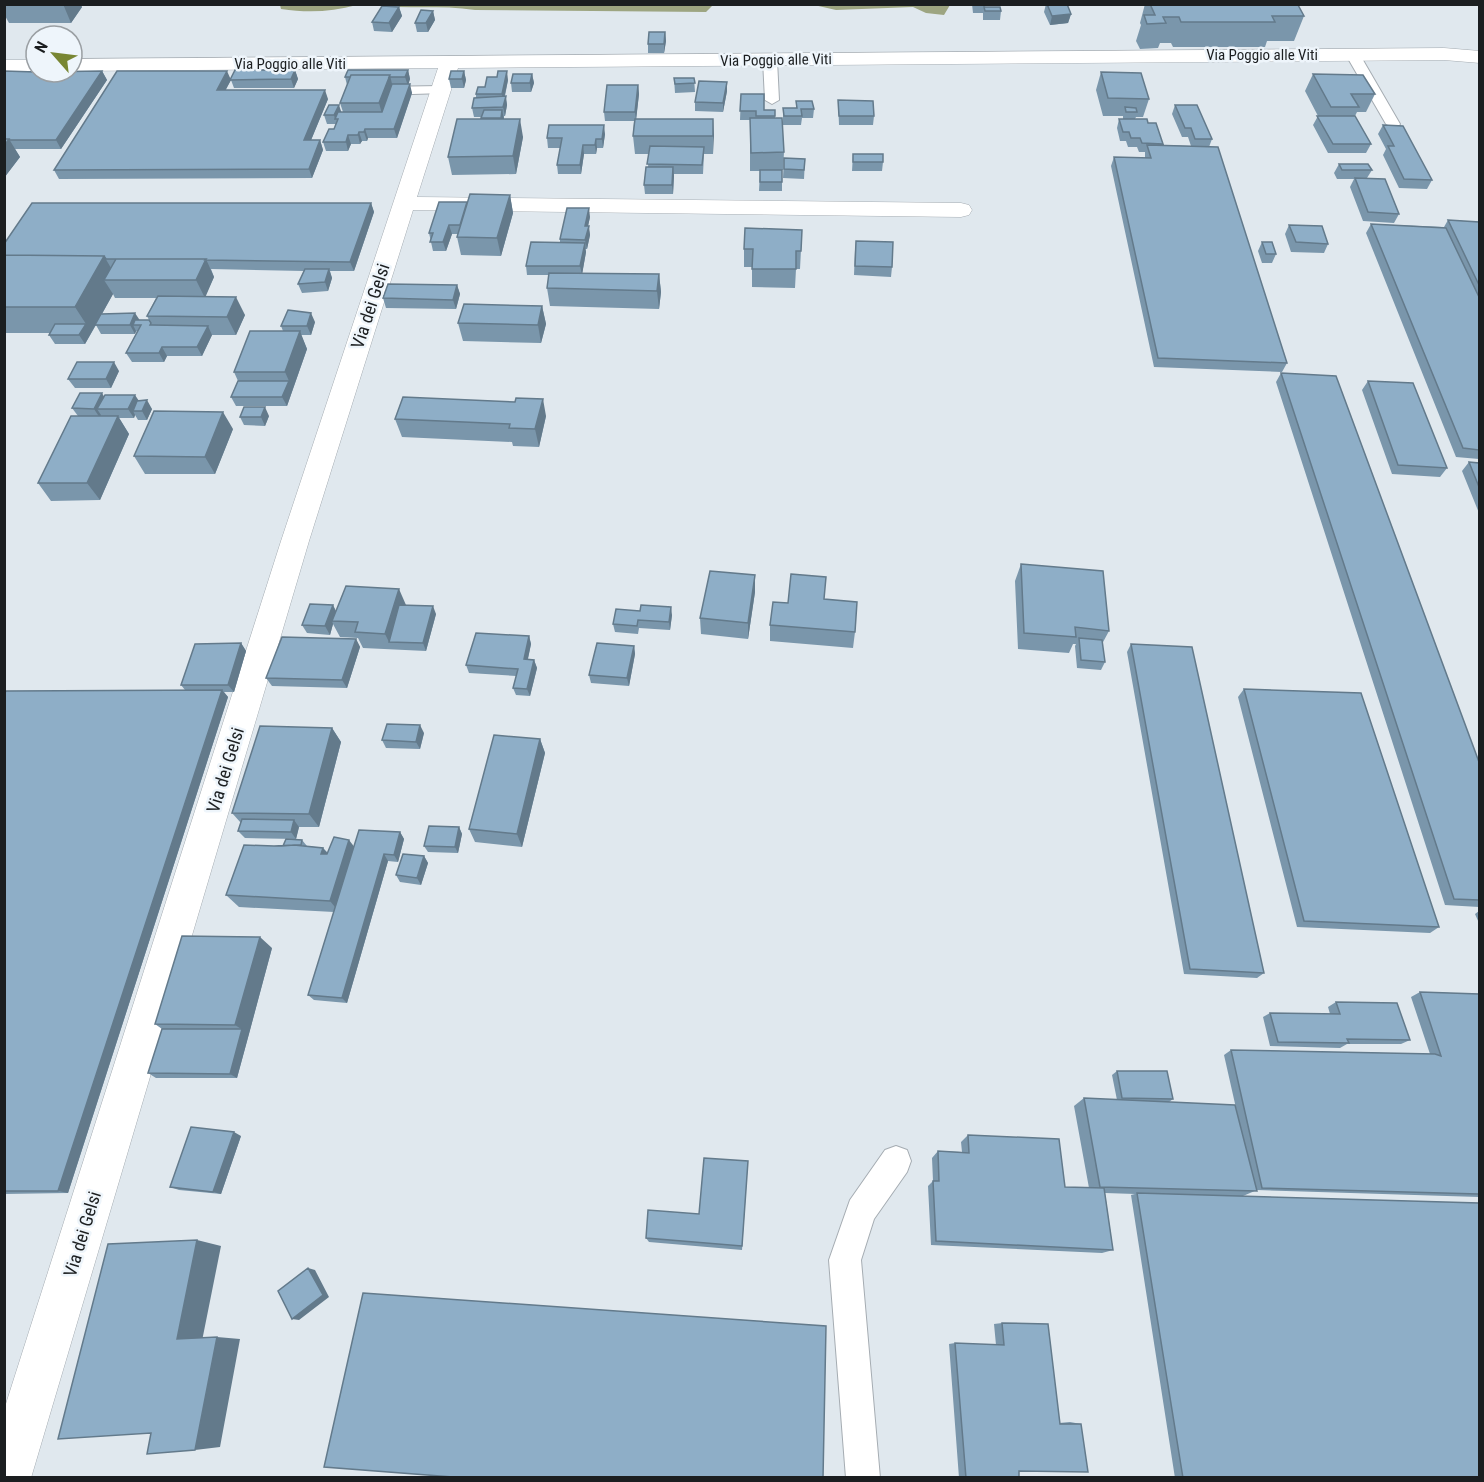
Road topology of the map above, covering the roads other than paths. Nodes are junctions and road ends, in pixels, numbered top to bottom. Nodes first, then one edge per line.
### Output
1 (1353, 54) junction
2 (1479, 57) edge
3 (770, 60) junction
4 (84, 65) edge
5 (4, 66) edge
6 (24, 66) edge
7 (445, 77) junction
8 (367, 91) edge
9 (772, 100) dead end
10 (1394, 124) edge
11 (405, 203) junction
12 (961, 210) dead end
13 (896, 1161) dead end
14 (7, 1478) edge
15 (863, 1478) edge

1 - 2 street, Via Poggio alle Viti
1 - 3 street, Via Poggio alle Viti
1 - 10 lane
3 - 7 street, Via Poggio alle Viti
3 - 9 lane
4 - 7 street, Via Poggio alle Viti
5 - 6 street
7 - 8 lane
7 - 11 street, Via dei Gelsi
11 - 12 street
11 - 14 street, Via dei Gelsi
13 - 15 lane

